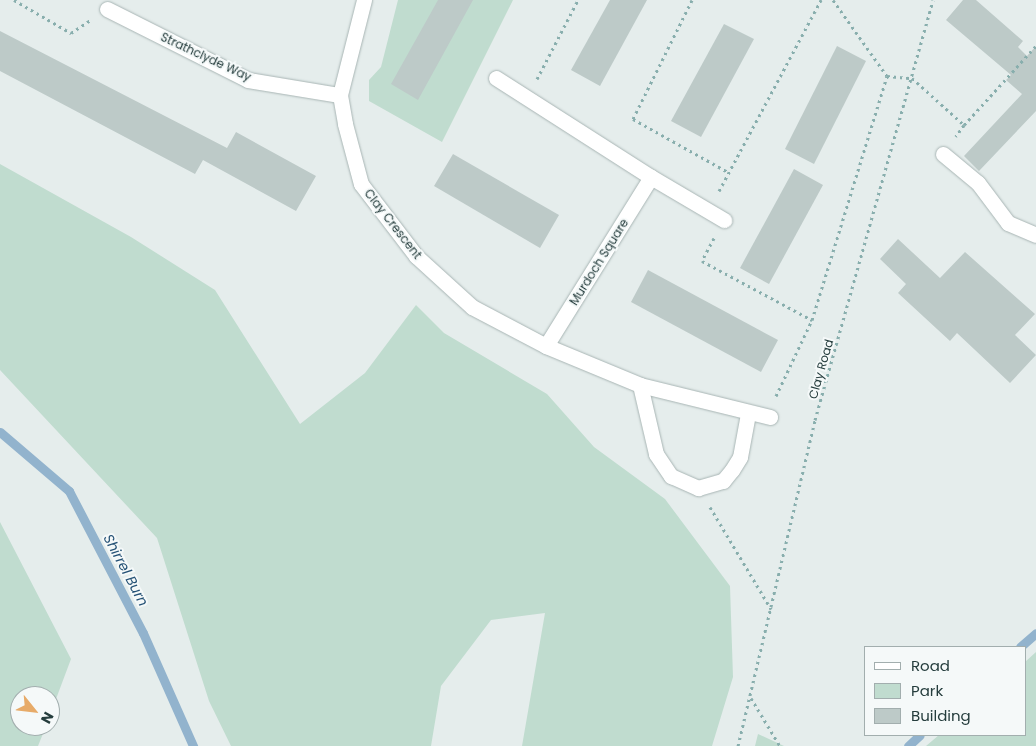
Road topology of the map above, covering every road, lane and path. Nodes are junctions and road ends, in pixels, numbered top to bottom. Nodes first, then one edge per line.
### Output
1 (14, 0) edge
2 (364, 0) edge
3 (578, 0) edge
4 (692, 0) edge
5 (822, 0) edge
6 (833, 0) edge
7 (933, 0) edge
8 (107, 9) joint
9 (1036, 46) edge
10 (887, 76) junction
11 (496, 78) dead end
12 (912, 78) junction
13 (340, 95) junction
14 (527, 97) junction
15 (964, 125) junction
16 (943, 154) joint
17 (728, 172) junction
18 (651, 177) junction
19 (709, 211) junction
20 (724, 220) joint
21 (1036, 235) edge
22 (812, 320) junction
23 (546, 346) junction
24 (640, 386) junction
25 (748, 414) junction
26 (770, 417) joint
27 (698, 488) junction
28 (771, 610) junction
29 (751, 697) junction
30 (738, 746) edge
31 (780, 746) edge

1 - 8 path
2 - 13 street, Clay Crescent
3 - 14 path
4 - 17 path
5 - 17 path
6 - 10 path
7 - 12 path, Clay Road
8 - 13 street, Strathclyde Way
9 - 15 path
10 - 12 path
10 - 22 path
11 - 14 street
12 - 15 path
12 - 28 path, Clay Road
13 - 23 street, Clay Crescent
14 - 18 street
15 - 16 path
16 - 21 street
17 - 19 path
18 - 19 street
18 - 23 street, Murdoch Square
19 - 20 street
20 - 22 path
22 - 26 path
23 - 24 street, Clay Crescent
24 - 25 street, Clay Crescent
24 - 27 street
25 - 26 street, Clay Crescent
25 - 27 street
27 - 28 path
28 - 29 path, Clay Road
29 - 30 path, Clay Road
29 - 31 path

